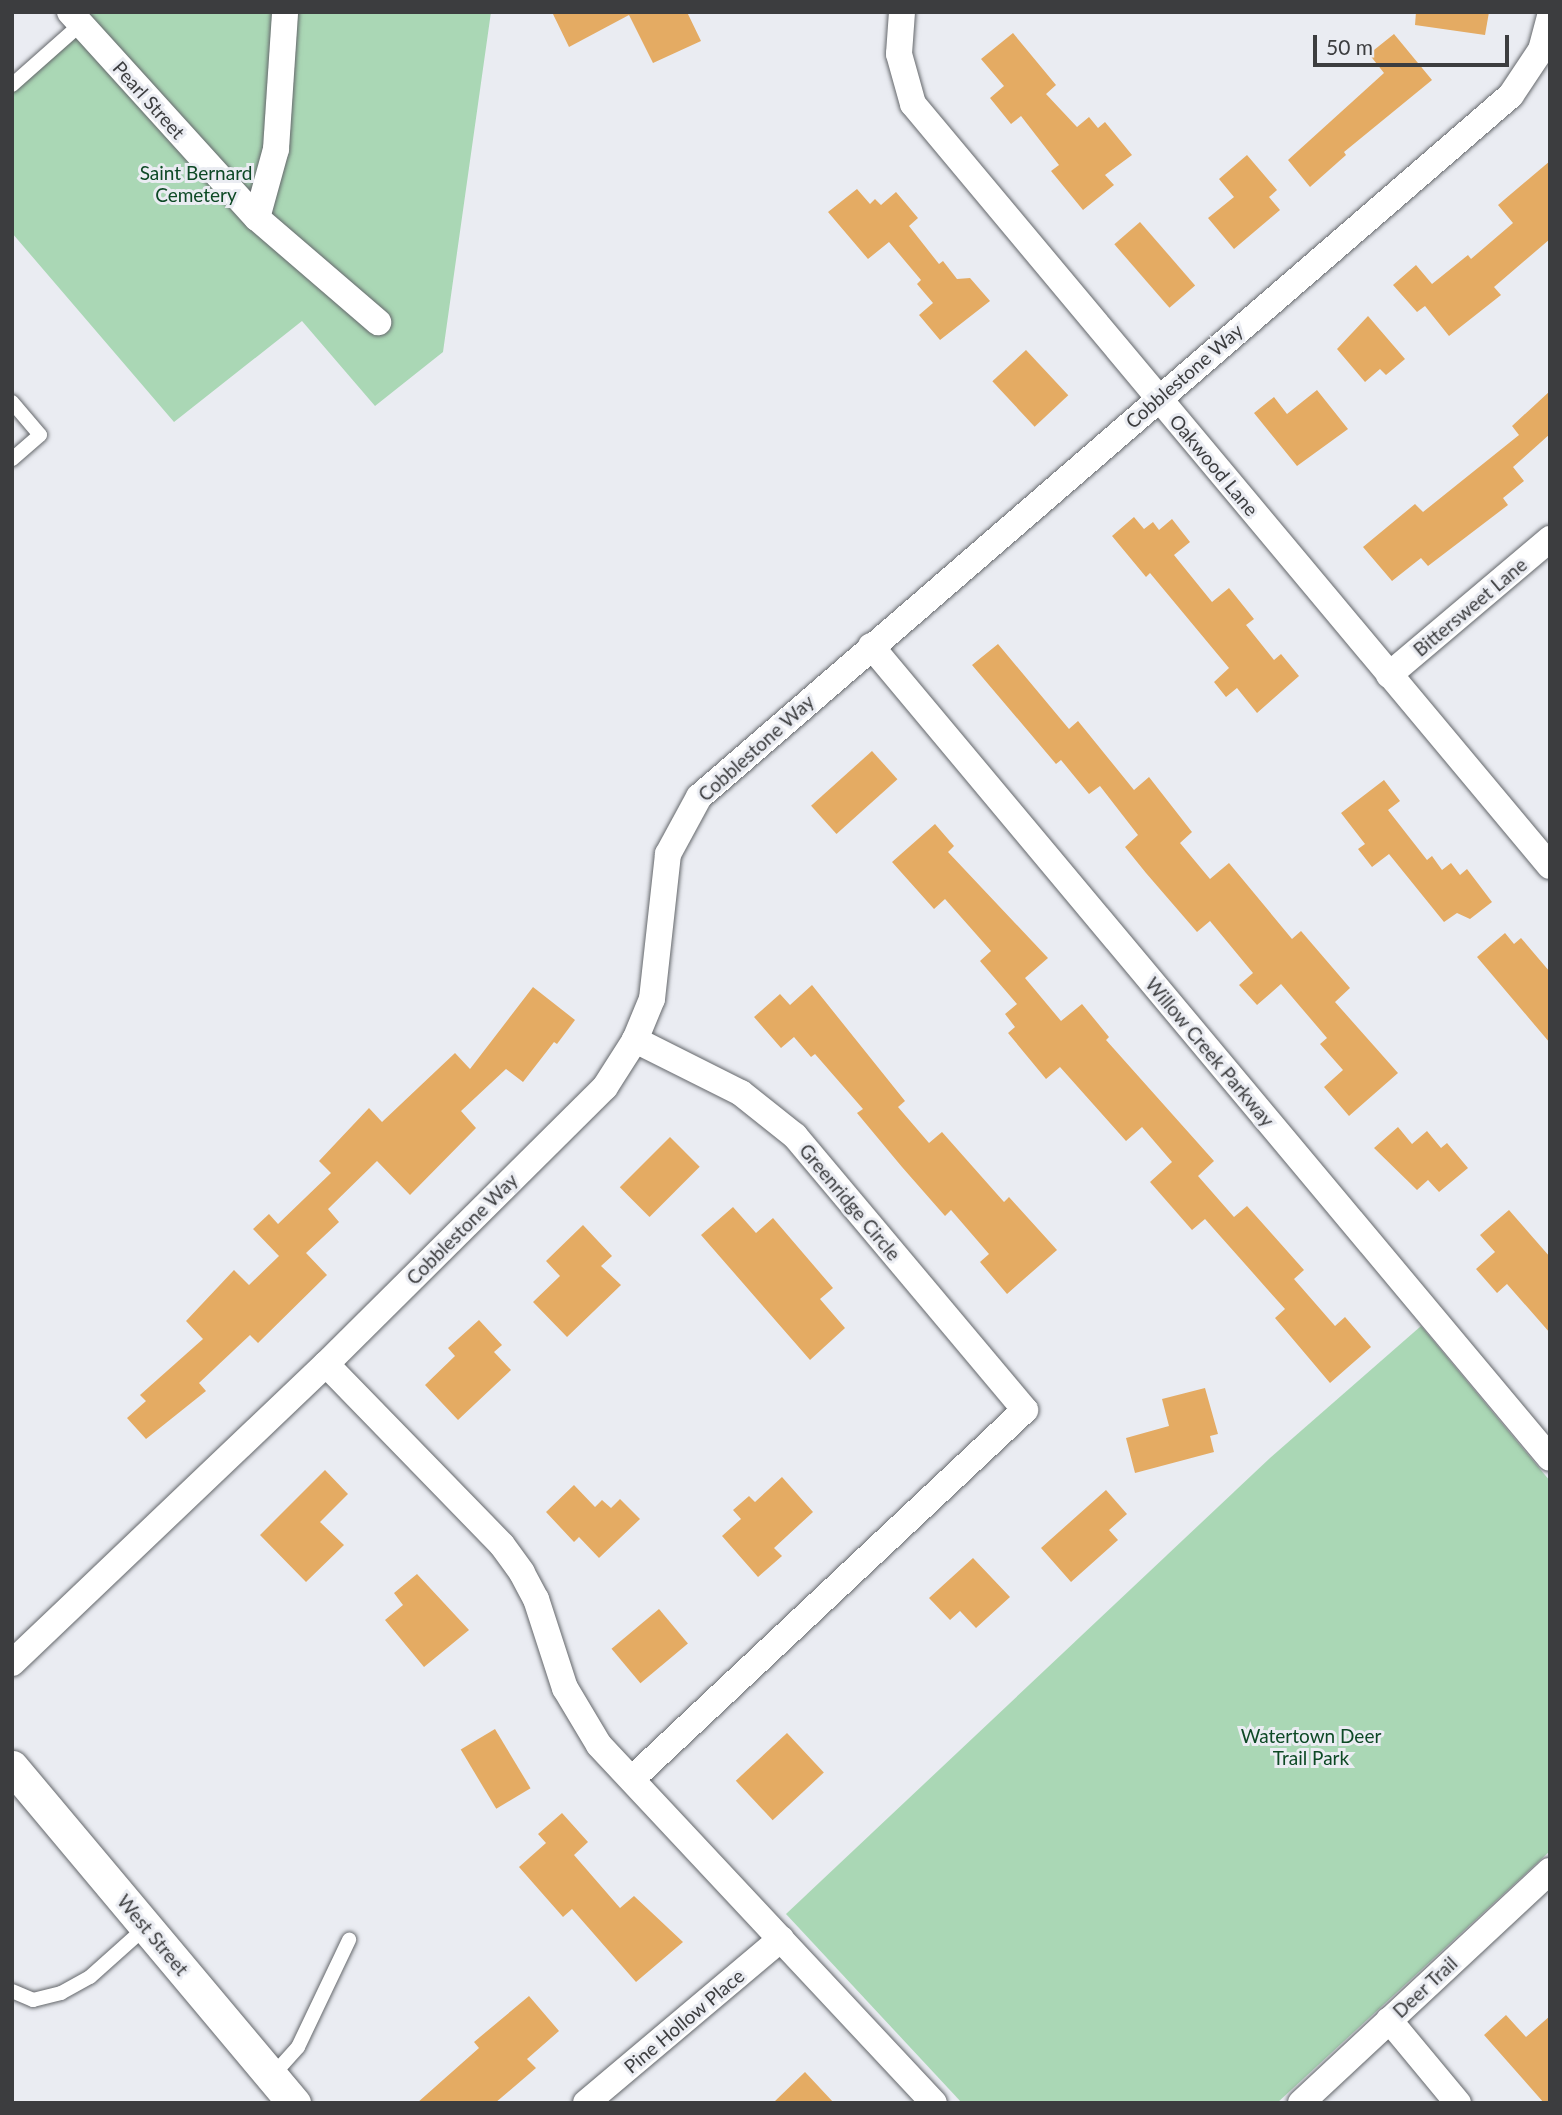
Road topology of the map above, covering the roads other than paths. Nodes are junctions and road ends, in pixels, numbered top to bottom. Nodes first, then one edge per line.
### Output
1 (285, 12) edge
2 (902, 12) edge
3 (1550, 17) edge
4 (75, 18) edge
5 (12, 85) edge
6 (257, 218) junction
7 (377, 322) dead end
8 (1158, 399) junction
9 (12, 402) edge
10 (12, 459) edge
11 (1550, 539) edge
12 (871, 646) junction
13 (1389, 675) junction
14 (1550, 866) edge
15 (635, 1040) junction
16 (326, 1364) junction
17 (1550, 1458) edge
18 (12, 1663) edge
19 (12, 1767) edge
20 (632, 1779) junction
21 (1550, 1871) edge
22 (146, 1927) junction
23 (781, 1939) junction
24 (349, 1940) dead end
25 (12, 1991) edge
26 (1389, 2020) junction
27 (286, 2095) edge
28 (932, 2102) edge
29 (586, 2103) edge
30 (1301, 2103) edge
31 (1458, 2103) edge

1 - 6 street
2 - 8 street, Oakwood Lane
3 - 8 street, Cobblestone Way
4 - 5 lane
4 - 6 street, Pearl Street
6 - 7 street, Pearl Street
8 - 12 street, Cobblestone Way
8 - 13 street, Oakwood Lane
9 - 10 lane
11 - 13 street, Bittersweet Lane
12 - 15 street, Cobblestone Way
12 - 17 street, Willow Creek Parkway
13 - 14 street, Oakwood Lane
15 - 16 street, Cobblestone Way
15 - 20 street, Greenridge Circle
16 - 18 street, Cobblestone Way
16 - 20 street
19 - 22 street, West Street
20 - 23 street
21 - 26 street, Deer Trail
22 - 25 lane
22 - 27 street, West Street
23 - 28 street
23 - 29 street, Pine Hollow Place
24 - 27 lane
26 - 30 street, Deer Trail
26 - 31 street

